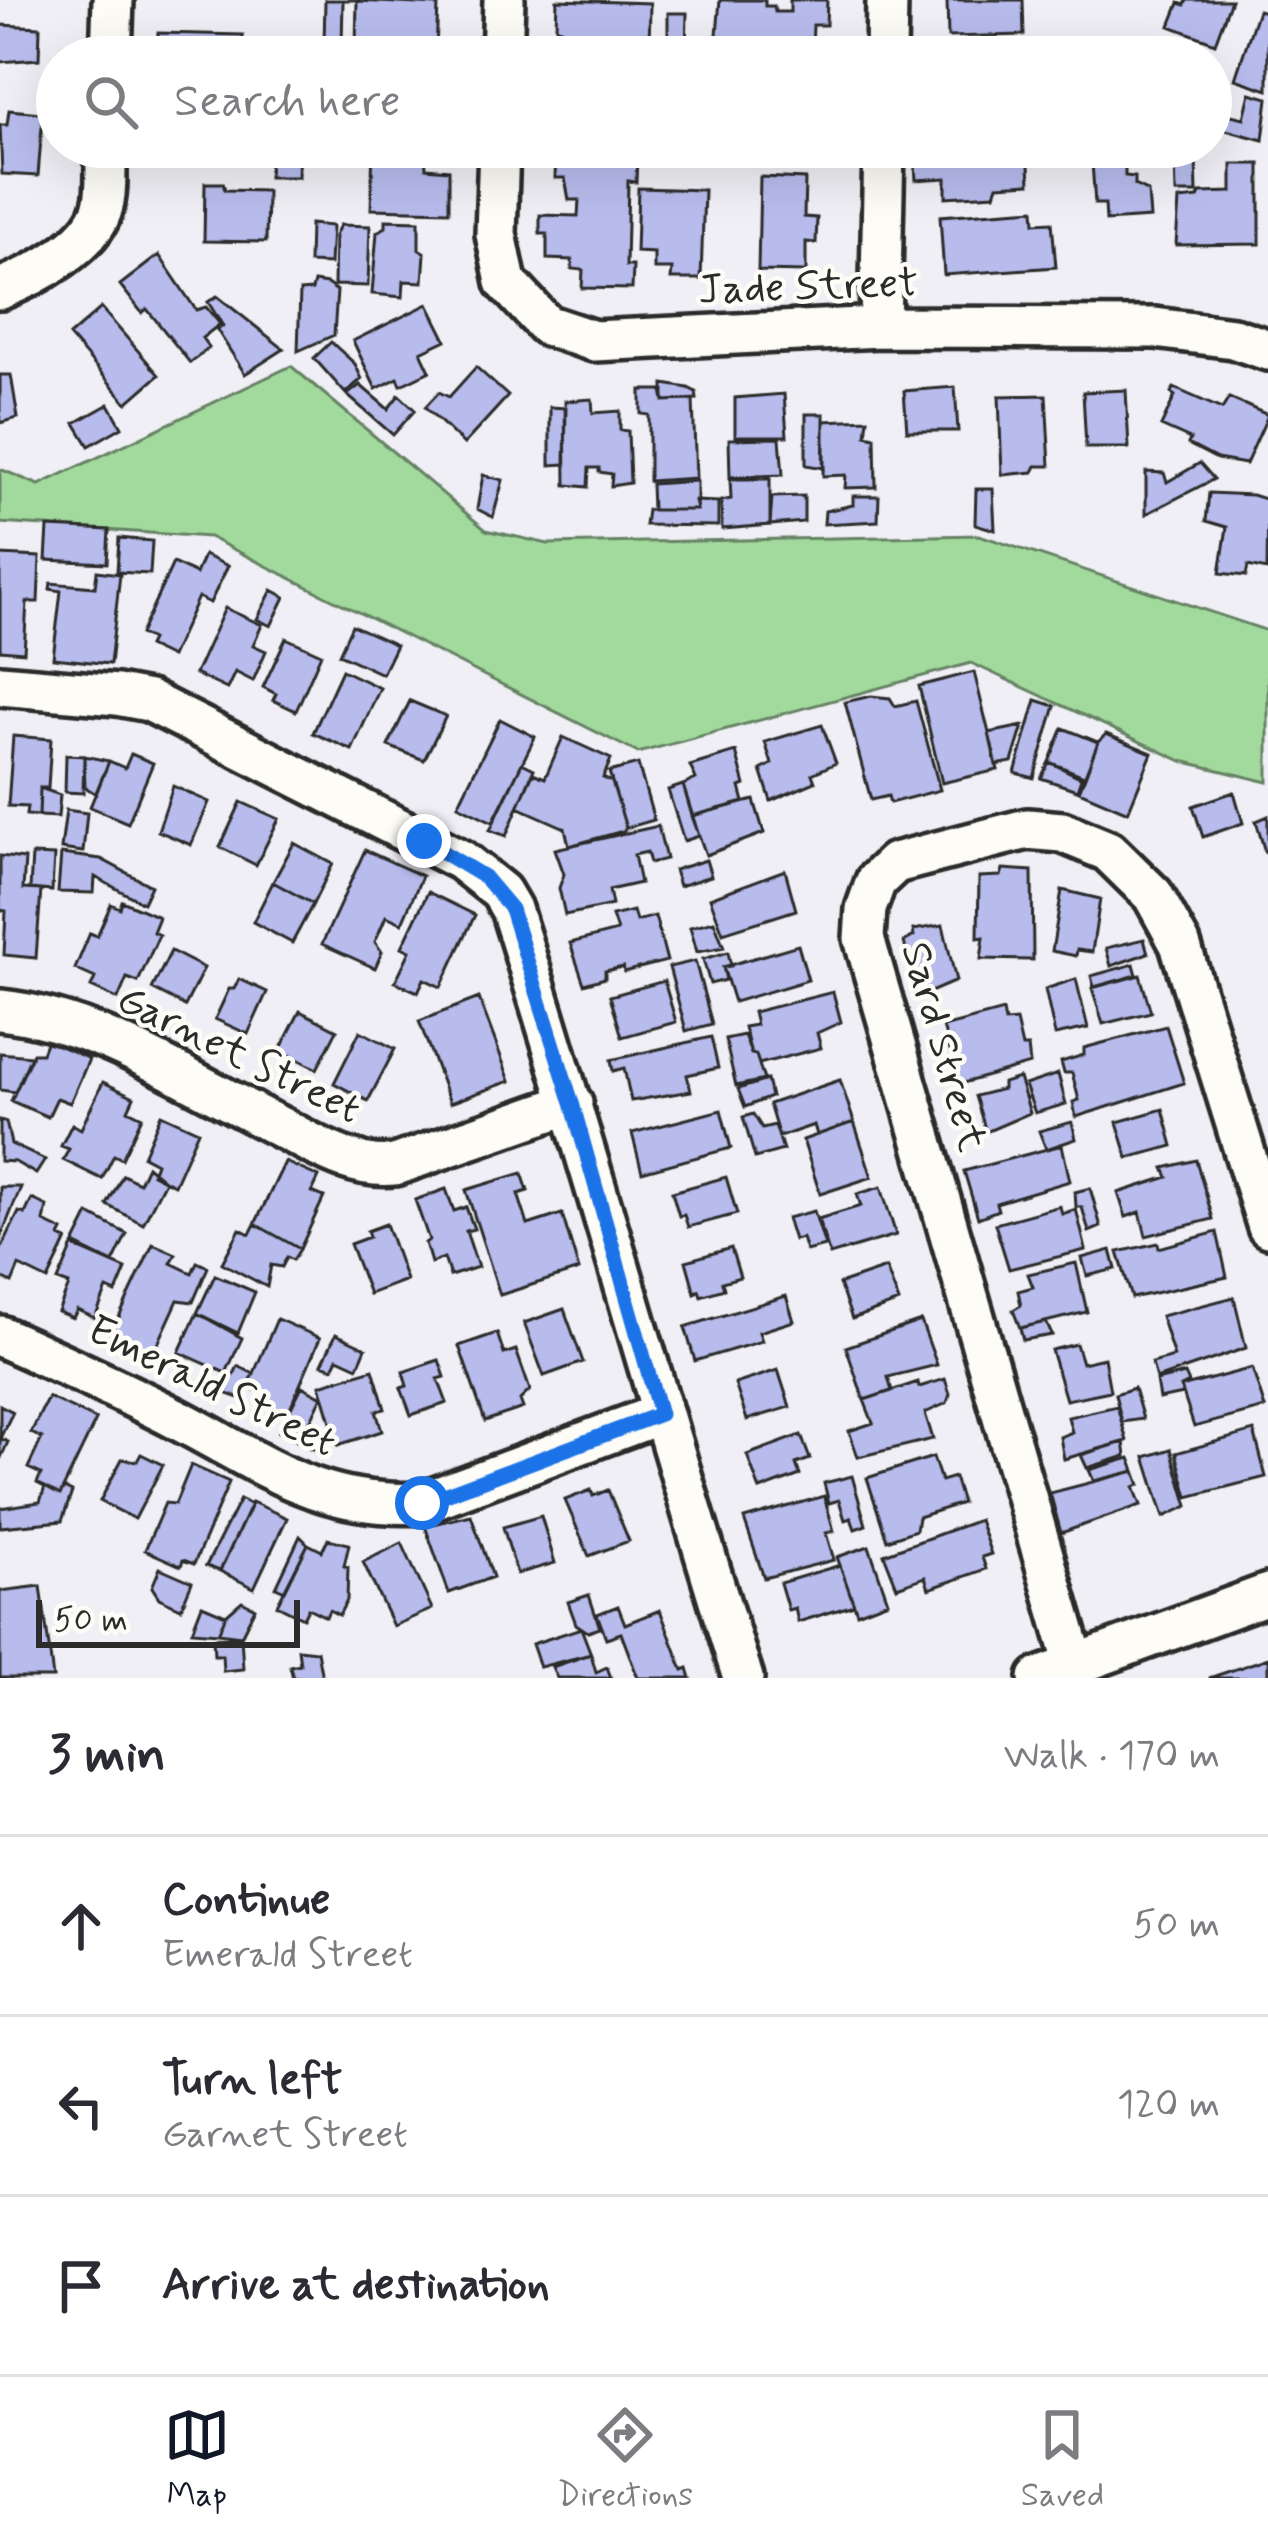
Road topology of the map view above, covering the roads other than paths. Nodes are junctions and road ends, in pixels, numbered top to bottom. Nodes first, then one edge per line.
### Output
1 (113, 0) edge
2 (504, 0) edge
3 (887, 0) edge
4 (112, 36) edge
5 (503, 36) edge
6 (886, 36) edge
7 (105, 168) edge
8 (498, 168) edge
9 (884, 168) edge
10 (0, 289) edge
11 (880, 327) junction
12 (1268, 350) edge
13 (0, 685) edge
14 (0, 1010) edge
15 (572, 1103) junction
16 (1268, 1227) edge
17 (0, 1336) edge
18 (660, 1414) junction
19 (1268, 1594) edge
20 (1057, 1672) edge
21 (742, 1678) edge

1 - 4 street
2 - 5 street
3 - 6 street
7 - 10 street
8 - 11 street, Jade Street
9 - 11 street
11 - 12 street, Jade Street
13 - 15 street
14 - 15 street, Garnet Street
15 - 18 street
16 - 20 street, Sard Street
17 - 18 street, Emerald Street
18 - 21 street
19 - 20 street

